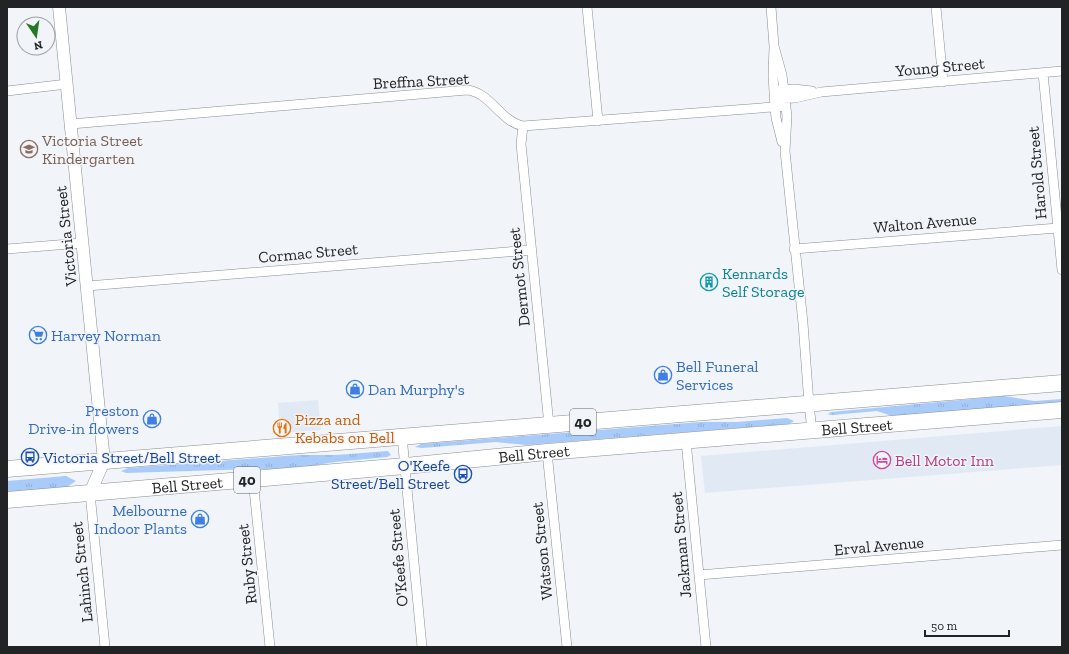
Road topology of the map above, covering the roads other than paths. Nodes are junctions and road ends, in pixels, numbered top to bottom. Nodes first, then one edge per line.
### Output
1 (59, 7) edge
2 (586, 7) edge
3 (771, 7) edge
4 (936, 7) edge
5 (774, 46) junction
6 (1062, 71) edge
7 (1042, 73) junction
8 (943, 82) junction
9 (67, 84) junction
10 (7, 91) edge
11 (785, 98) junction
12 (774, 99) junction
13 (598, 121) junction
14 (71, 124) junction
15 (523, 126) junction
16 (785, 151) junction
17 (1058, 228) junction
18 (82, 243) junction
19 (7, 249) edge
20 (794, 249) junction
21 (531, 250) junction
22 (1062, 270) edge
23 (87, 286) junction
24 (1062, 383) edge
25 (809, 404) junction
26 (1062, 410) edge
27 (549, 425) junction
28 (812, 431) junction
29 (402, 436) junction
30 (686, 441) junction
31 (547, 452) junction
32 (104, 461) junction
33 (405, 466) junction
34 (7, 469) edge
35 (254, 479) junction
36 (90, 493) junction
37 (7, 500) edge
38 (1062, 545) edge
39 (699, 575) junction
40 (105, 647) edge
41 (270, 647) edge
42 (422, 647) edge
43 (567, 647) edge
44 (706, 647) edge

1 - 9 street, Victoria Street
2 - 13 street
3 - 5 street
4 - 8 street
5 - 11 street
5 - 12 street
6 - 7 street, Young Street
7 - 8 street, Young Street
7 - 17 street, Harold Street
8 - 11 street, Young Street
9 - 10 street
9 - 14 street, Victoria Street
11 - 12 street
11 - 12 street, Young Street
11 - 16 street
12 - 13 street
12 - 16 street
13 - 15 street
14 - 15 street, Breffna Street
14 - 18 street, Victoria Street
15 - 21 street, Dermot Street
16 - 20 street
17 - 20 street, Walton Avenue
17 - 22 street, Harold Street
18 - 19 street
18 - 23 street, Victoria Street
20 - 25 street
21 - 23 street, Cormac Street
21 - 27 street, Dermot Street
23 - 32 street, Victoria Street
24 - 25 highway, Bell Street / 40
25 - 27 highway, Bell Street / 40
25 - 28 street
26 - 28 highway, Bell Street / 40
27 - 29 highway, Bell Street / 40
28 - 30 highway, Bell Street / 40
29 - 32 highway, Bell Street / 40
29 - 33 street, O'Keefe Street
30 - 31 highway, Bell Street / 40
30 - 39 street, Jackman Street
31 - 33 highway, Bell Street / 40
31 - 43 street, Watson Street
32 - 34 highway, Bell Street / 40
32 - 36 street
33 - 35 highway, Bell Street / 40
33 - 42 street, O'Keefe Street
35 - 36 highway, Bell Street / 40
35 - 41 street, Ruby Street
36 - 37 highway, Bell Street / 40
36 - 40 street, Lahinch Street
38 - 39 street, Erval Avenue
39 - 44 street, Jackman Street

